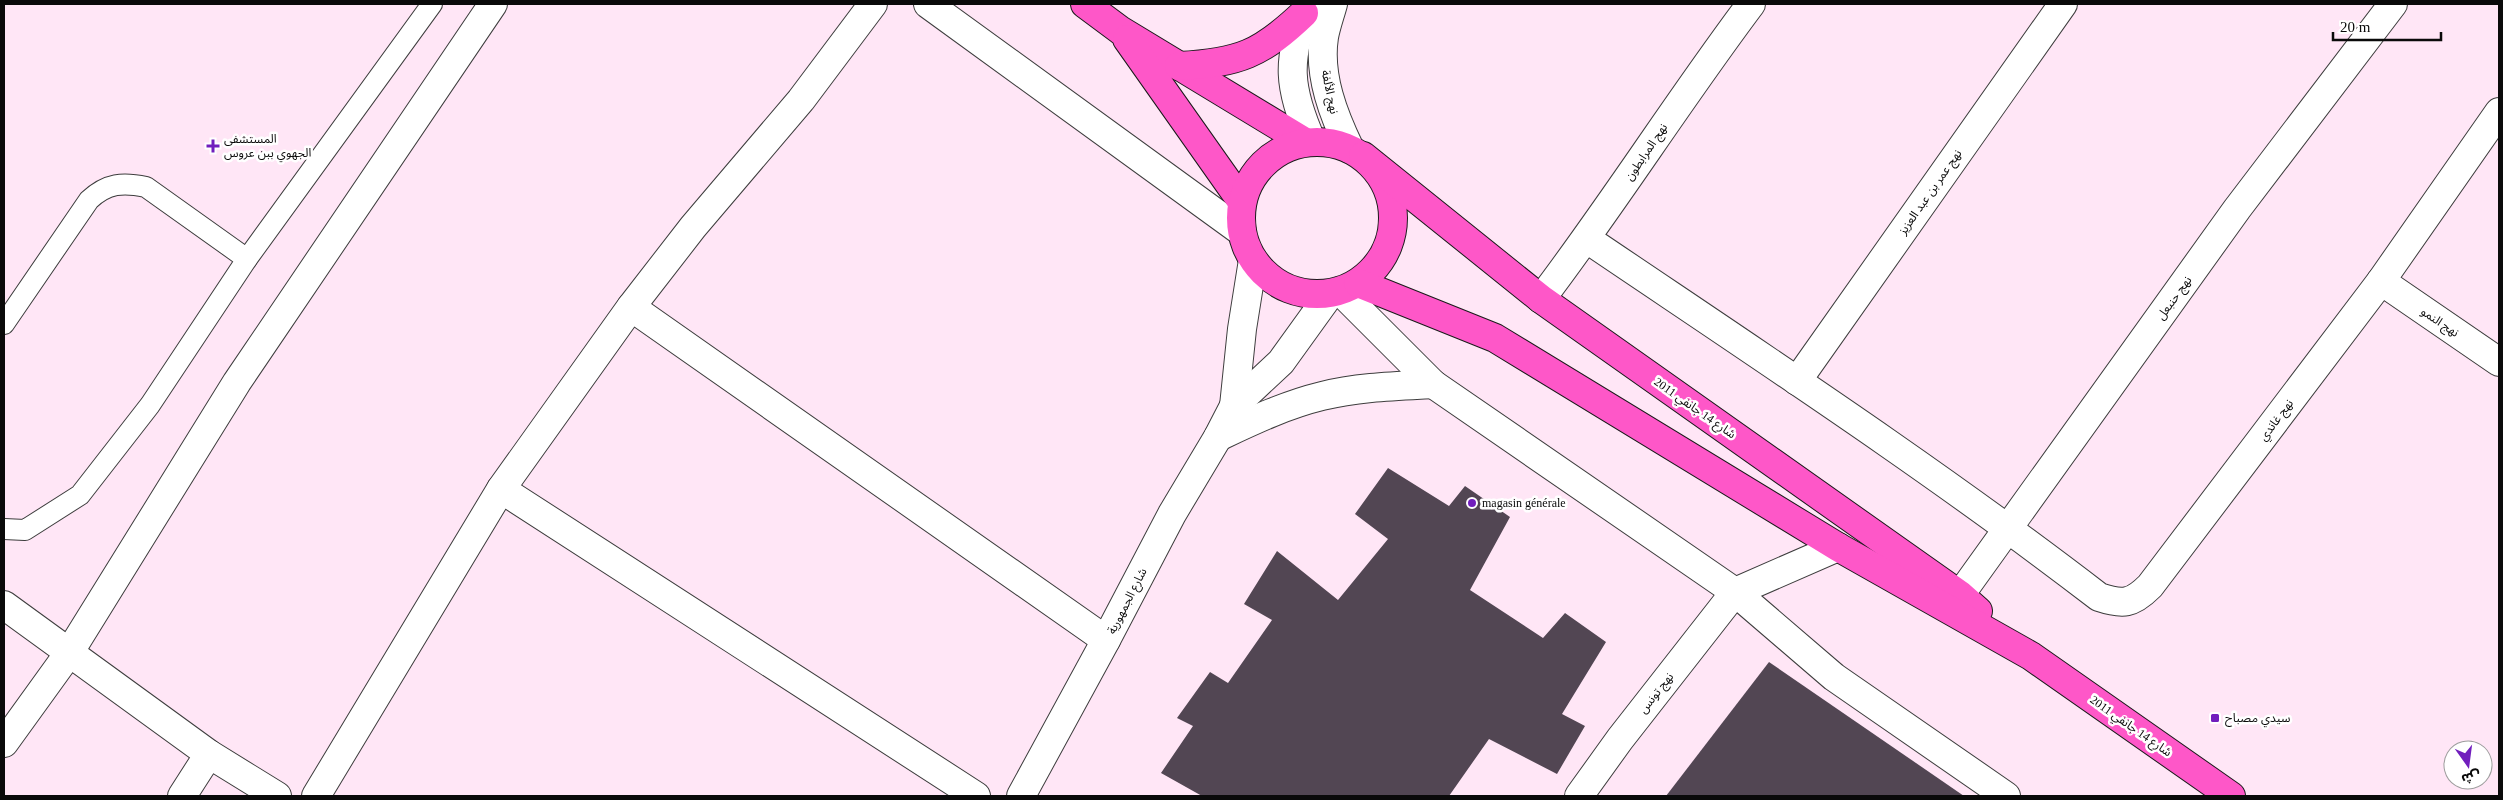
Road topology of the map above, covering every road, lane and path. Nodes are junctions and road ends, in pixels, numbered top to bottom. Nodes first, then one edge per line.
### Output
1 (432, 4) edge
2 (493, 4) edge
3 (873, 4) edge
4 (928, 4) edge
5 (1085, 4) edge
6 (1333, 4) edge
7 (1751, 4) edge
8 (2063, 4) edge
9 (2393, 4) edge
10 (1306, 8) edge
11 (1120, 30) junction
12 (1179, 66) junction
13 (2499, 112) edge
14 (1309, 142) junction
15 (1356, 153) junction
16 (1242, 202) junction
17 (1242, 232) junction
18 (1587, 239) junction
19 (247, 259) junction
20 (1252, 260) junction
21 (2381, 281) junction
22 (1343, 289) junction
23 (1541, 299) junction
24 (631, 307) junction
25 (4, 324) edge
26 (2499, 362) edge
27 (1797, 381) junction
28 (1433, 384) junction
29 (1234, 406) junction
30 (1218, 437) junction
31 (501, 489) junction
32 (2009, 528) junction
33 (4, 529) edge
34 (1838, 547) junction
35 (1735, 592) junction
36 (1960, 595) junction
37 (4, 605) edge
38 (1106, 640) junction
39 (69, 653) junction
40 (2031, 656) junction
41 (4, 743) edge
42 (209, 754) junction
43 (182, 796) edge
44 (276, 796) edge
45 (316, 796) edge
46 (976, 796) edge
47 (1021, 796) edge
48 (1579, 796) edge
49 (2006, 796) edge
50 (2231, 796) edge

1 - 19 lane
2 - 39 street
3 - 24 street
4 - 17 street
5 - 11 main road
6 - 15 street, نهج الألفة
7 - 18 street, نهج المرابطون
8 - 27 street, نهج عمر بن عبد العزيز
9 - 32 street, نهج حنبعل
10 - 12 main road
10 - 14 street
11 - 12 main road
11 - 16 main road
12 - 14 main road
13 - 21 street, نهج غاندي
14 - 15 main road
14 - 16 main road
15 - 22 main road
15 - 23 main road, شارع 14 جانفي 2011
16 - 17 main road
17 - 20 main road
18 - 23 street, نهج المرابطون
18 - 27 street, نهج غاندي
19 - 25 lane
19 - 33 lane
20 - 22 main road
20 - 29 street
21 - 26 street, نهج النمو
21 - 32 street, نهج غاندي
22 - 28 street
22 - 29 street
22 - 34 main road, شارع 14 جانفي 2011
23 - 36 main road, شارع 14 جانفي 2011
24 - 31 street
24 - 38 street
27 - 32 street, نهج غاندي
28 - 30 street
28 - 35 street
29 - 30 street, شارع الجمهورية
30 - 38 street, شارع الجمهورية
31 - 45 street
31 - 46 street
32 - 36 street, نهج حنبعل
34 - 35 street
34 - 40 main road, شارع 14 جانفي 2011
35 - 48 street, نهج تونس
35 - 49 street
36 - 40 main road, شارع 14 جانفي 2011
37 - 39 street
38 - 47 street, شارع الجمهورية
39 - 41 street
39 - 42 street
40 - 50 main road, شارع 14 جانفي 2011
42 - 43 street
42 - 44 street

